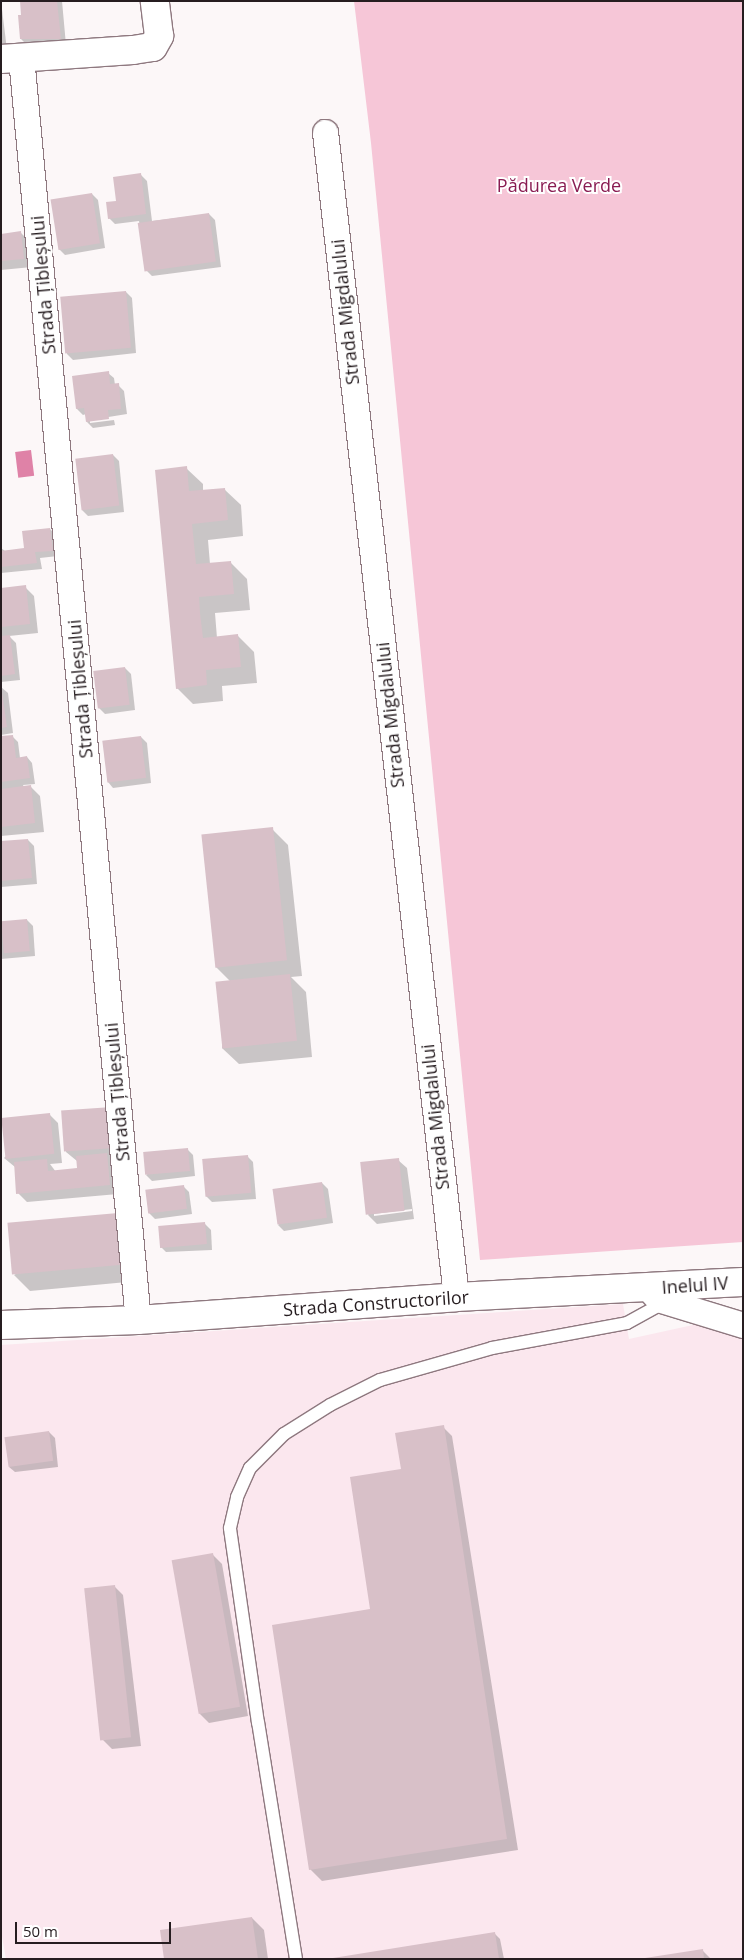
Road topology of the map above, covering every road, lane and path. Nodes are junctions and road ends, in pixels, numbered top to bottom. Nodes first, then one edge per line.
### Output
1 (155, 1) edge
2 (11, 58) edge
3 (325, 132) dead end
4 (743, 1282) edge
5 (656, 1295) junction
6 (456, 1297) junction
7 (138, 1320) junction
8 (1, 1325) edge
9 (743, 1325) edge
10 (296, 1959) edge

1 - 2 main road
2 - 7 street, Strada Țibleșului
3 - 6 street, Strada Migdalului
4 - 5 main road, Inelul IV
5 - 6 main road, Strada Constructorilor
5 - 9 street, Strada Constructorilor
5 - 10 lane
6 - 7 main road, Strada Constructorilor
7 - 8 main road, Strada Constructorilor

